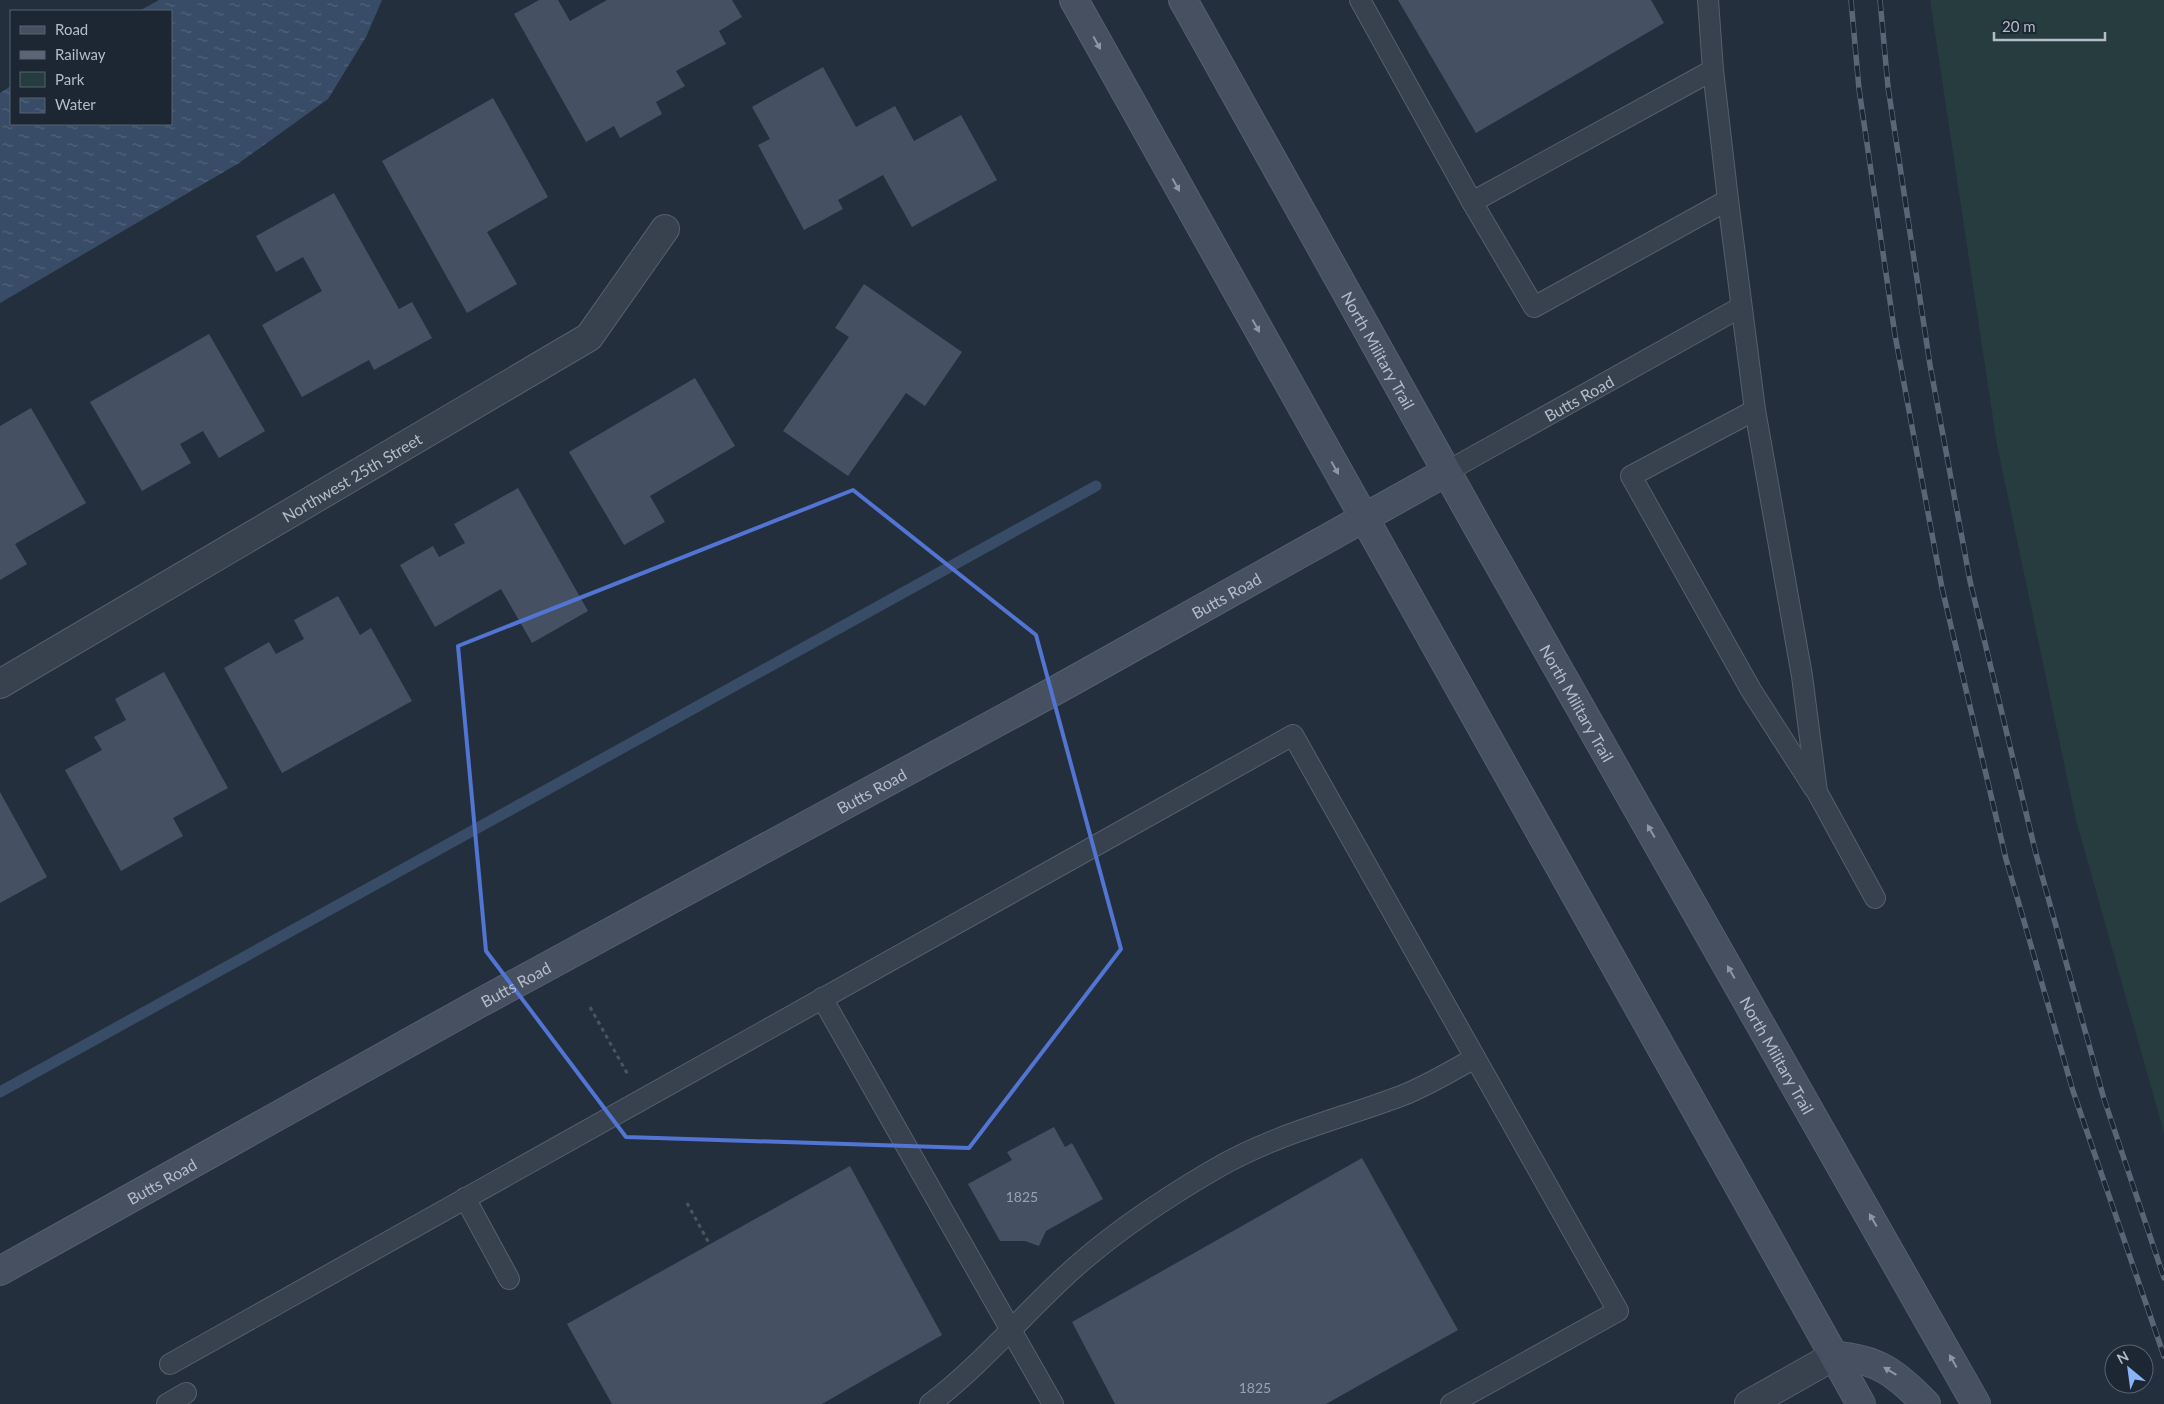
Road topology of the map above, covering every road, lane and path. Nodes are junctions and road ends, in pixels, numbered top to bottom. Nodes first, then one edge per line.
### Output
1 (1074, 0) edge
2 (1183, 0) edge
3 (1360, 0) edge
4 (1708, 0) edge
5 (1714, 70) junction
6 (1728, 200) junction
7 (1472, 202) junction
8 (665, 229) dead end
9 (1741, 307) junction
10 (1755, 410) junction
11 (1446, 472) junction
12 (1363, 519) junction
13 (0, 684) edge
14 (1817, 792) junction
15 (1876, 898) dead end
16 (822, 998) junction
17 (590, 1008) dead end
18 (1475, 1058) junction
19 (633, 1084) dead end
20 (465, 1198) junction
21 (687, 1204) dead end
22 (710, 1245) dead end
23 (0, 1271) edge
24 (509, 1279) dead end
25 (1011, 1330) junction
26 (1834, 1356) junction
27 (170, 1364) dead end
28 (186, 1393) dead end
29 (949, 1398) edge
30 (167, 1404) edge
31 (930, 1404) edge
32 (1054, 1404) edge
33 (1450, 1404) edge
34 (1749, 1404) edge
35 (1861, 1404) edge
36 (1926, 1404) edge
37 (1976, 1404) edge

1 -> 12 main road
2 - 11 main road, North Military Trail
3 - 7 lane
4 - 5 lane
5 - 6 lane
5 - 7 lane
6 - 7 lane
6 - 9 lane
8 - 13 street, Northwest 25th Street
9 - 10 lane
9 - 11 lane, Butts Road
10 - 14 lane
10 - 14 lane
11 - 12 main road, Butts Road
37 -> 11 main road, North Military Trail
12 - 23 main road, Butts Road
12 - 26 main road
14 - 15 lane
16 - 18 lane
16 - 20 lane
16 - 25 lane
17 - 19 path
18 - 25 lane
18 - 33 lane
20 - 24 lane
20 - 27 lane
21 - 22 path
25 - 29 lane
25 - 32 lane
26 - 34 street
26 - 35 main road
36 -> 26 main road
28 - 30 lane
29 - 31 lane

